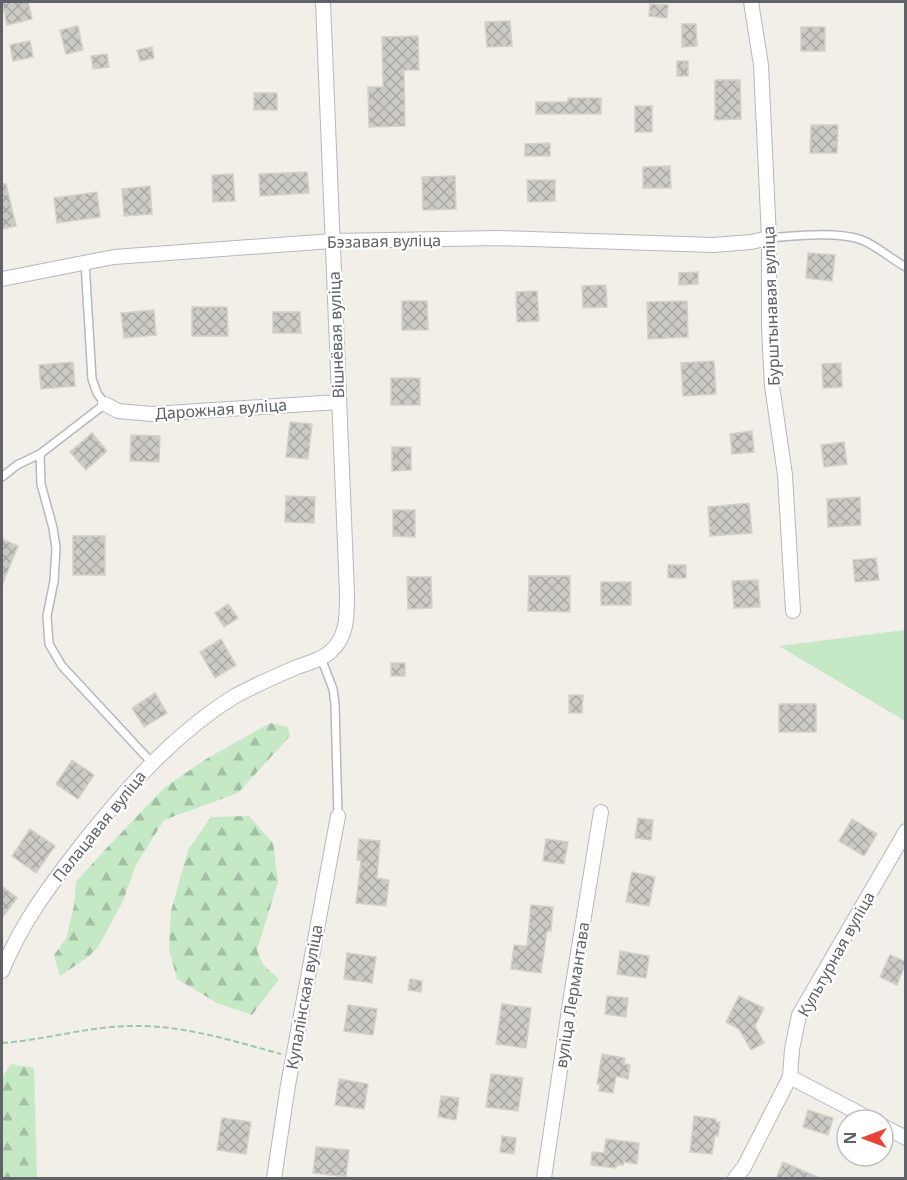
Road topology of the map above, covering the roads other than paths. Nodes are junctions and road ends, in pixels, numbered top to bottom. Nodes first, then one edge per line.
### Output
1 (323, 2) edge
2 (751, 2) edge
3 (769, 238) junction
4 (332, 241) junction
5 (85, 262) junction
6 (906, 267) edge
7 (2, 279) edge
8 (338, 402) junction
9 (105, 405) junction
10 (40, 454) junction
11 (2, 477) edge
12 (793, 611) dead end
13 (321, 658) junction
14 (152, 763) junction
15 (601, 812) dead end
16 (338, 816) joint
17 (906, 831) edge
18 (2, 971) edge
19 (790, 1077) junction
20 (849, 1108) edge
21 (274, 1179) edge
22 (544, 1179) edge
23 (735, 1179) edge

1 - 4 street, Вішнёвая вуліца
2 - 3 street, Бурштынавая вуліца
3 - 4 street, Бэзавая вуліца
3 - 6 lane
3 - 12 street, Бурштынавая вуліца
4 - 5 street, Бэзавая вуліца
4 - 8 street, Вішнёвая вуліца
5 - 7 street, Бэзавая вуліца
5 - 9 lane
8 - 9 street, Дарожная вуліца
8 - 13 street, Вішнёвая вуліца
9 - 10 lane
10 - 11 lane
10 - 14 lane
13 - 14 street, Палацавая вуліца
13 - 16 lane
14 - 18 street, Палацавая вуліца
15 - 22 street, вуліца Лермантава
16 - 21 street, Купалінская вуліца
17 - 19 street, Культурная вуліца
19 - 20 street
19 - 23 street, Культурная вуліца

